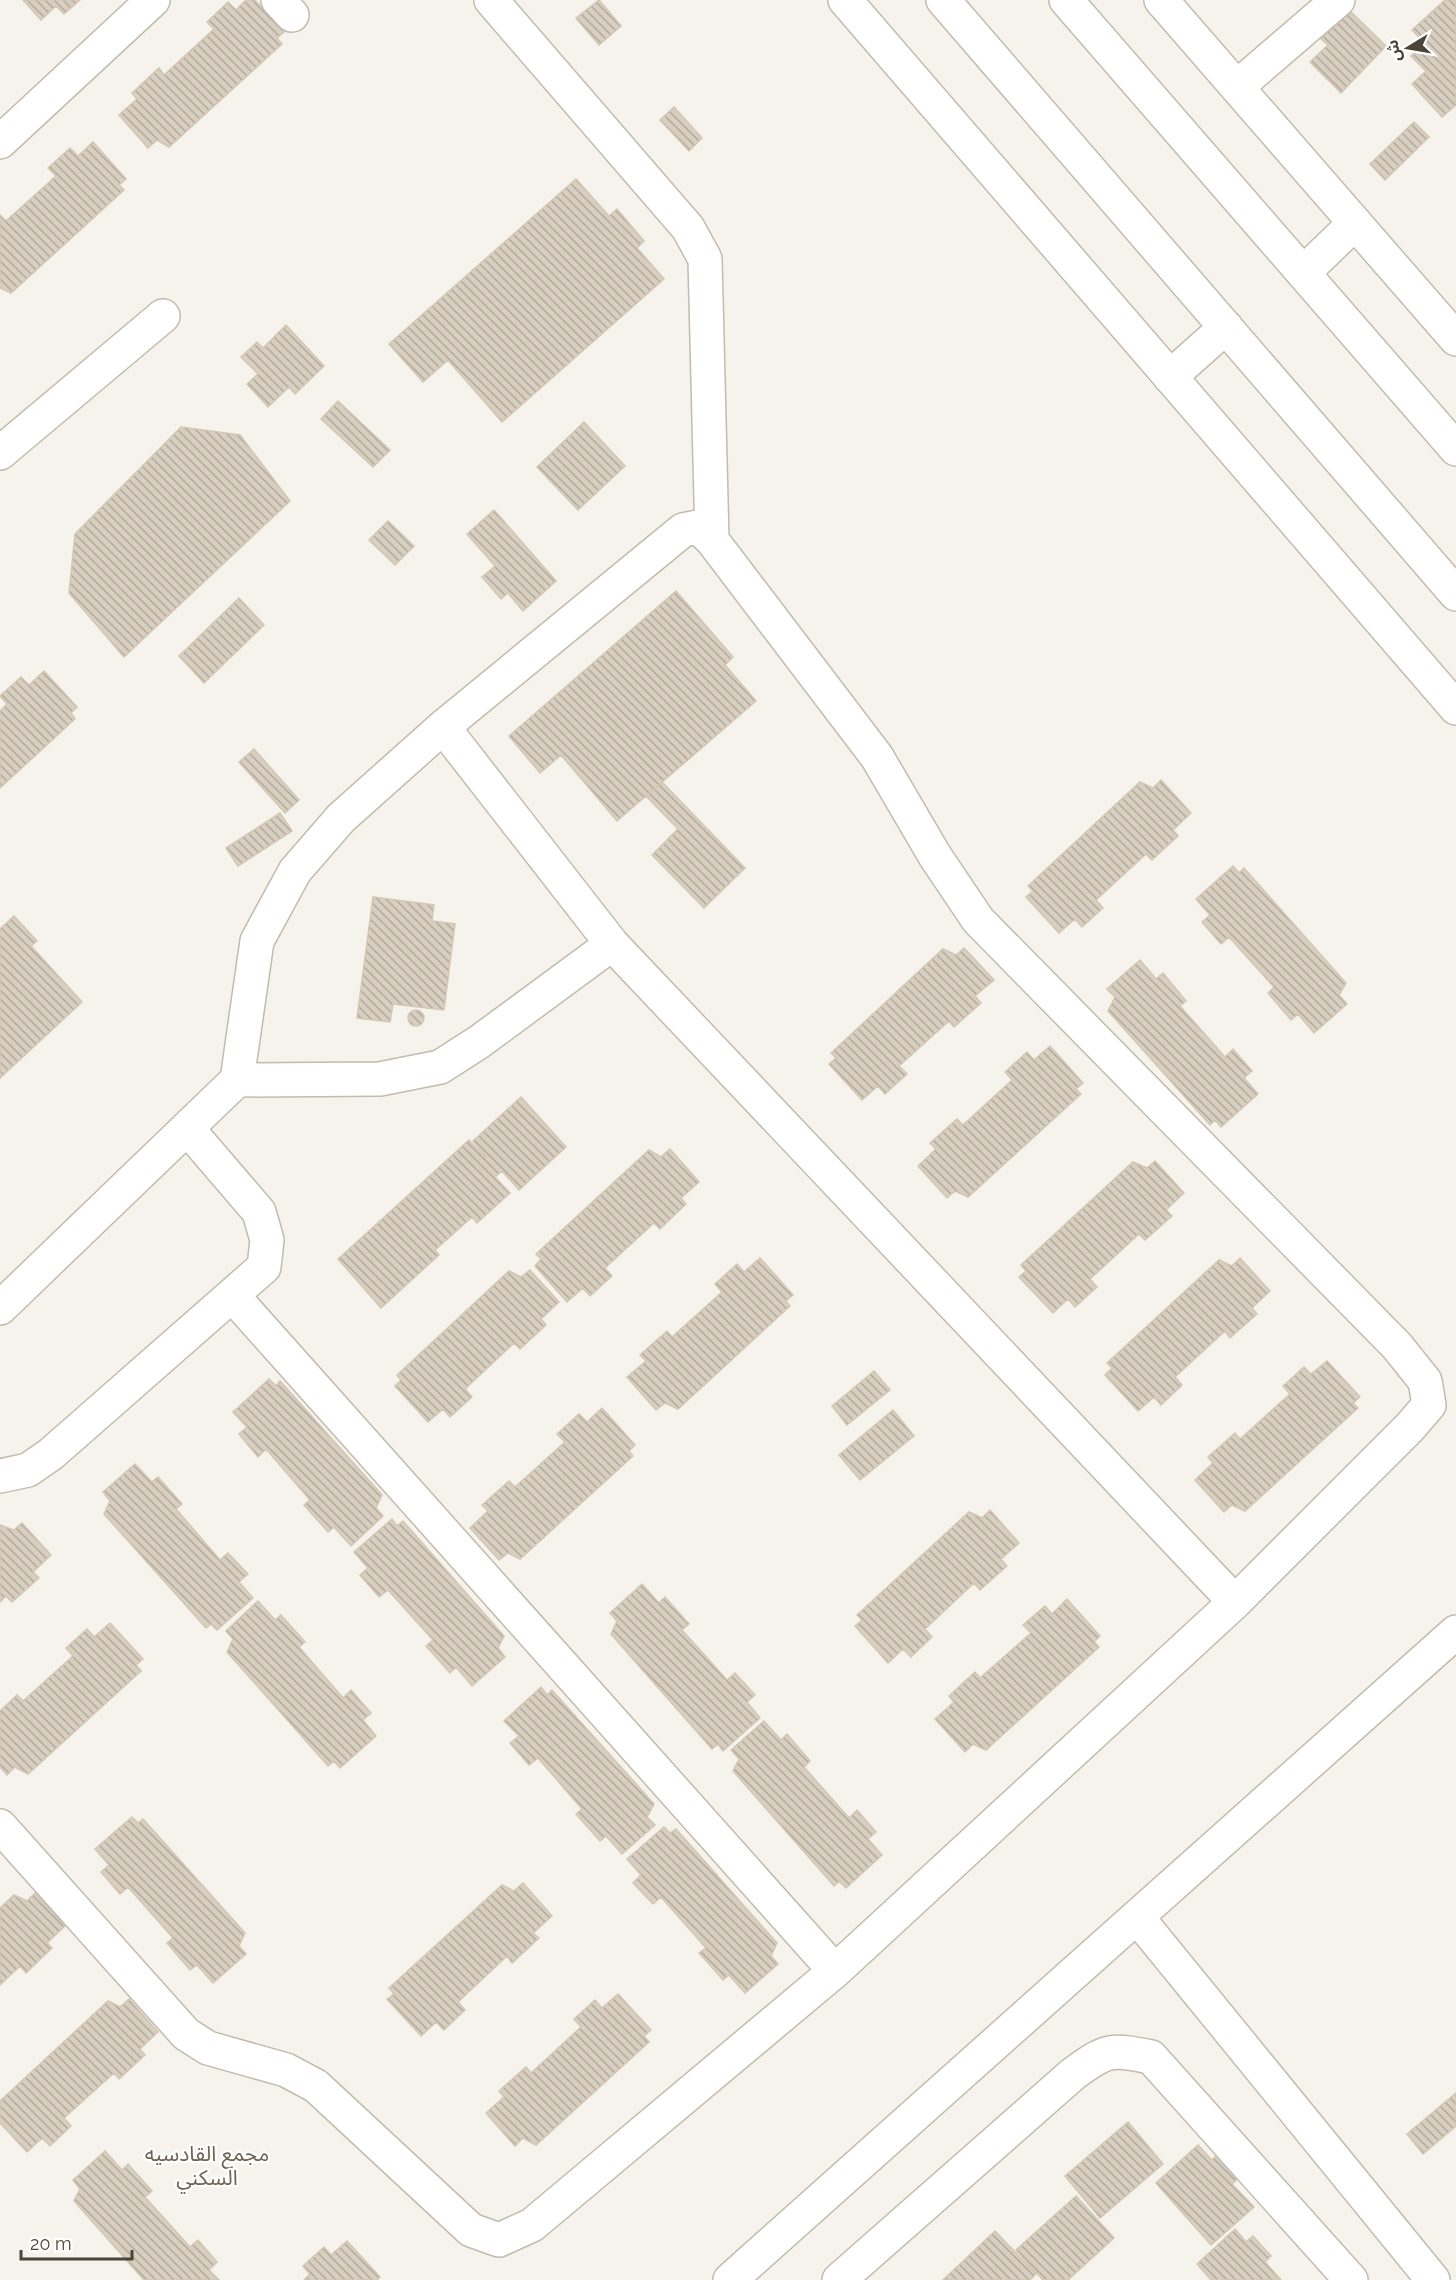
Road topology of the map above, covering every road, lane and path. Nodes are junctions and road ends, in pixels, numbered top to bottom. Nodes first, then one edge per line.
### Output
1 (153, 0) edge
2 (490, 0) edge
3 (845, 0) edge
4 (943, 0) edge
5 (1066, 0) edge
6 (1161, 0) edge
7 (1338, 0) edge
8 (1237, 87) junction
9 (0, 142) edge
10 (1355, 223) junction
11 (1303, 273) junction
12 (163, 316) dead end
13 (1226, 327) junction
14 (1456, 339) edge
15 (1170, 377) junction
16 (2, 447) edge
17 (1456, 449) edge
18 (712, 540) junction
19 (1456, 594) edge
20 (1456, 708) edge
21 (443, 727) junction
22 (612, 944) junction
23 (237, 1080) junction
24 (187, 1128) junction
25 (232, 1295) junction
26 (0, 1307) edge
27 (0, 1476) edge
28 (1235, 1602) junction
29 (1456, 1632) edge
30 (0, 1826) edge
31 (1137, 1917) junction
32 (835, 1971) junction
33 (730, 2280) edge
34 (839, 2280) edge
35 (1351, 2280) edge
36 (1433, 2280) edge

1 - 9 street
2 - 18 street
3 - 15 street
4 - 13 street
5 - 11 street
6 - 8 street
7 - 8 street
8 - 10 street
10 - 11 street
10 - 14 street
11 - 17 street
12 - 16 street
13 - 15 street
13 - 19 street
15 - 20 street
18 - 21 street
18 - 28 street
21 - 22 street
21 - 23 street
22 - 23 street
22 - 28 street
23 - 24 street
24 - 25 street
24 - 26 street
25 - 27 street
25 - 32 street
28 - 32 street
29 - 31 street
30 - 32 street
31 - 33 street
31 - 36 street
34 - 35 street

